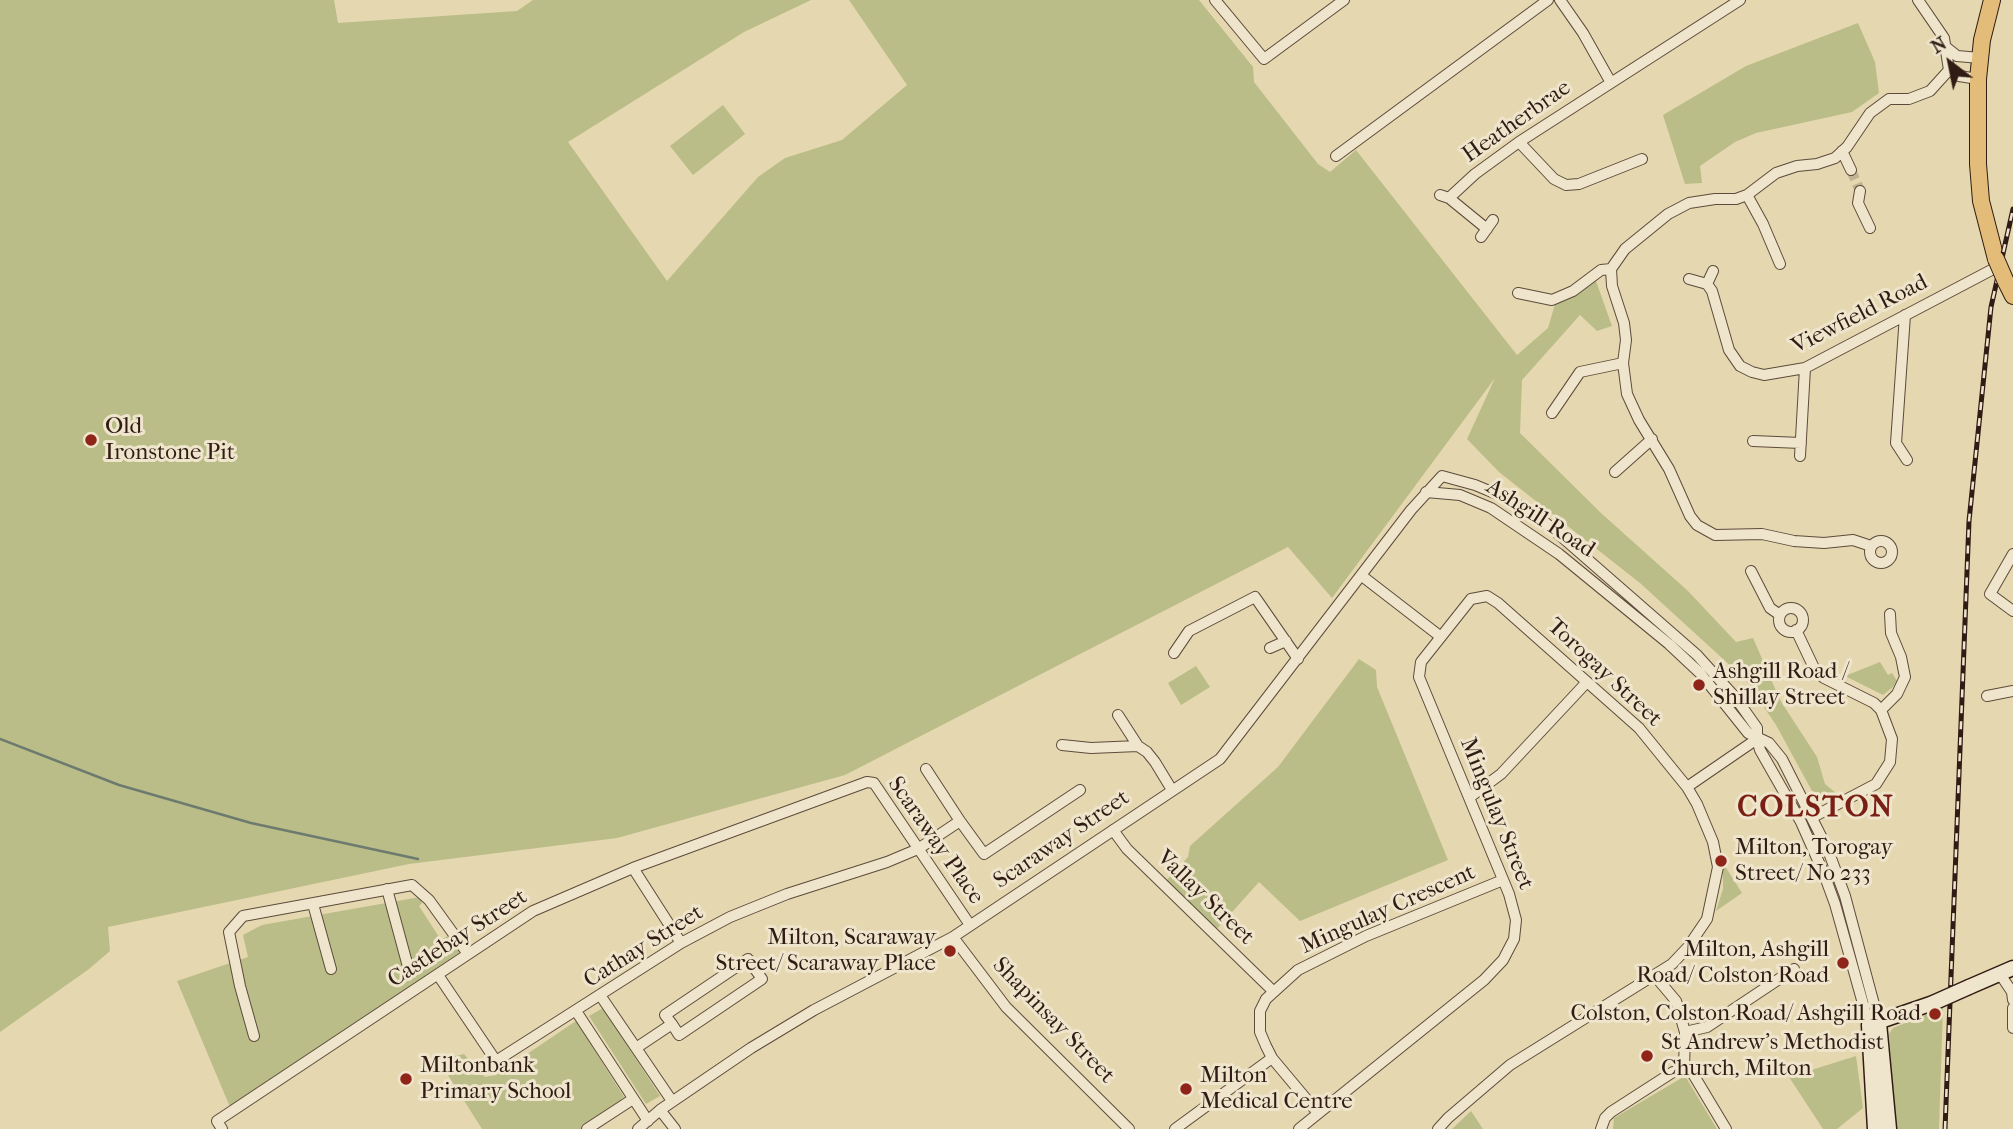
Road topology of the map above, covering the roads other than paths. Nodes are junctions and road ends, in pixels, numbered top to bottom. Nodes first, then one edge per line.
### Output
1 (1215, 0) edge
2 (1344, 0) edge
3 (1548, 0) edge
4 (1560, 0) edge
5 (1740, 0) edge
6 (1918, 0) edge
7 (1992, 0) edge
8 (1947, 48) junction
9 (1980, 58) junction
10 (1949, 70) junction
11 (1978, 79) junction
12 (1610, 81) junction
13 (1519, 142) junction
14 (1842, 151) junction
15 (1336, 156) dead end
16 (1637, 158) dead end
17 (1851, 170) tunnel mouth
18 (1860, 191) tunnel mouth
19 (1747, 195) junction
20 (1870, 228) dead end
21 (1487, 229) dead end
22 (1780, 264) dead end
23 (1996, 264) junction
24 (1611, 269) junction
25 (1713, 271) dead end
26 (1689, 279) dead end
27 (1707, 284) junction
28 (2010, 289) edge
29 (1518, 293) dead end
30 (1905, 315) junction
31 (1623, 363) junction
32 (1805, 368) junction
33 (1552, 413) dead end
34 (1652, 439) junction
35 (1753, 441) dead end
36 (1801, 443) junction
37 (1896, 443) junction
38 (1886, 451) dead end
39 (1800, 456) dead end
40 (1907, 460) dead end
41 (1615, 472) dead end
42 (1426, 492) junction
43 (1871, 546) dead end
44 (2013, 554) edge
45 (1751, 571) dead end
46 (1362, 576) junction
47 (2013, 611) edge
48 (1890, 614) dead end
49 (1780, 615) junction
50 (1796, 630) junction
51 (1441, 637) junction
52 (1286, 641) junction
53 (1270, 648) dead end
54 (1174, 653) dead end
55 (1298, 659) junction
56 (1586, 682) junction
57 (2013, 691) edge
58 (1987, 696) dead end
59 (1881, 710) junction
60 (1118, 715) dead end
61 (1757, 739) junction
62 (1062, 745) dead end
63 (1138, 746) junction
64 (926, 769) dead end
65 (867, 782) joint
66 (1687, 787) junction
67 (1080, 790) dead end
68 (1172, 790) junction
69 (1470, 797) junction
70 (1812, 817) junction
71 (960, 821) junction
72 (1113, 830) junction
73 (918, 849) junction
74 (633, 868) junction
75 (1503, 880) junction
76 (387, 889) junction
77 (313, 904) junction
78 (970, 925) junction
79 (953, 937) junction
80 (681, 943) junction
81 (468, 954) junction
82 (407, 963) dead end
83 (331, 969) dead end
84 (1794, 969) dead end
85 (2007, 971) edge
86 (438, 975) junction
87 (1655, 975) junction
88 (1273, 991) junction
89 (600, 995) junction
90 (2013, 1000) edge
91 (2013, 1008) edge
92 (576, 1011) junction
93 (672, 1024) junction
94 (1874, 1024) junction
95 (2013, 1028) edge
96 (1685, 1032) junction
97 (254, 1036) dead end
98 (636, 1048) junction
99 (1272, 1058) junction
100 (1684, 1069) junction
101 (633, 1099) junction
102 (672, 1101) junction
103 (660, 1110) junction
104 (1318, 1113) junction
105 (648, 1121) junction
106 (222, 1129) edge
107 (587, 1129) edge
108 (638, 1129) edge
109 (675, 1129) edge
110 (1129, 1129) edge
111 (1175, 1129) edge
112 (1298, 1129) edge
113 (1438, 1129) edge
114 (1601, 1129) edge
115 (1726, 1129) edge
116 (1875, 1129) edge
117 (1889, 1129) edge

1 - 2 street
3 - 15 street
4 - 12 street
5 - 12 street, Heatherbrae
6 - 8 street
7 - 9 main road
8 - 9 street
8 - 10 street
9 - 11 main road
10 - 11 street
10 - 14 street
11 - 23 main road
12 - 13 street, Heatherbrae
13 - 16 street
13 - 21 street, Heatherbrae
14 - 17 street
14 - 19 street
18 - 20 street
19 - 22 street
19 - 24 street
23 - 28 main road, bridge
23 - 30 street, Viewfield Road
24 - 29 street
24 - 31 street
25 - 27 street
26 - 27 street
27 - 32 street, Viewfield Road
30 - 32 street, Viewfield Road
30 - 37 street
31 - 33 street
31 - 34 street
32 - 36 street
34 - 41 street
34 - 43 street
35 - 36 street
36 - 39 street
37 - 38 street
37 - 40 street
42 - 46 street, Scaraway Street
42 - 61 street, Ashgill Road
42 - 61 street, Ashgill Road
44 - 47 street
45 - 49 street
46 - 51 street
46 - 55 street, Scaraway Street
48 - 59 street
49 - 50 street
49 - 50 street
50 - 59 street
51 - 56 street, Torogay Street
51 - 69 street, Mingulay Street
52 - 53 street
52 - 54 street
52 - 55 street
55 - 68 street, Scaraway Street
56 - 66 street, Torogay Street
56 - 69 street
57 - 58 street
59 - 70 street
60 - 63 street
61 - 66 street
61 - 70 street, Ashgill Road
61 - 94 street, Ashgill Road
62 - 63 street
63 - 68 street
64 - 71 street
65 - 73 street, Scaraway Place
65 - 74 street, Castlebay Street
66 - 87 street, Torogay Street
67 - 71 street
68 - 72 street, Scaraway Street
69 - 75 street, Mingulay Street
70 - 94 street, Ashgill Road
71 - 73 street, Cathay Street
72 - 78 street, Scaraway Street
72 - 88 street, Vallay Street
73 - 78 street, Scaraway Place
73 - 80 street, Cathay Street
74 - 80 street
74 - 81 street, Castlebay Street
75 - 88 street, Mingulay Crescent
75 - 104 street, Mingulay Street
76 - 77 street
76 - 81 street
76 - 82 street
77 - 83 street
77 - 97 street
78 - 79 street, Scaraway Street
79 - 102 street, Scaraway Street
79 - 110 street, Shapinsay Street
80 - 89 street, Cathay Street
81 - 86 street, Castlebay Street
84 - 96 street
85 - 90 street
85 - 94 street, bridge
86 - 92 street, Cathay Street
86 - 106 street, Castlebay Street
87 - 96 street
87 - 113 street, Torogay Street
88 - 99 street, Mingulay Crescent
89 - 92 street, Cathay Street
89 - 98 street
91 - 95 street
92 - 101 street
93 - 93 street
93 - 98 street
94 - 116 street, Ashgill Road
94 - 117 street, Ashgill Road
96 - 100 street
98 - 102 street
99 - 104 street, Mingulay Crescent
99 - 111 street
100 - 114 street
100 - 115 street
101 - 105 street
101 - 107 street
102 - 103 street, Scaraway Street
103 - 105 street, Scaraway Street
103 - 109 street
104 - 112 street, Mingulay Street
105 - 108 street, Scaraway Street

